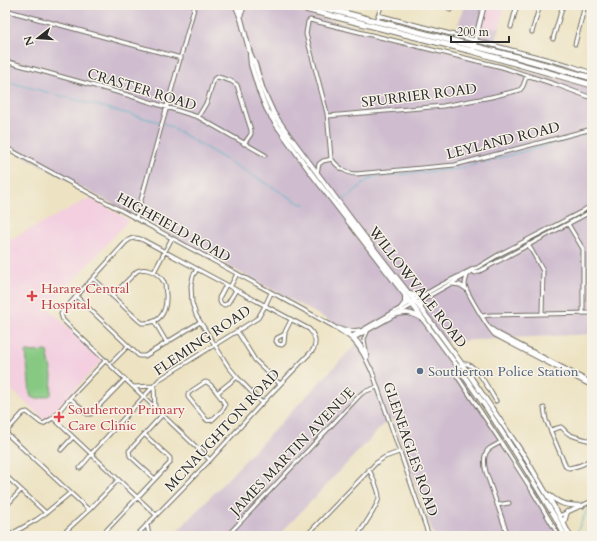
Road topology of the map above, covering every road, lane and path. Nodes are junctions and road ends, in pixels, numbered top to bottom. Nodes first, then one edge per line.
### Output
1 (195, 5) edge
2 (236, 5) edge
3 (239, 5) edge
4 (244, 5) edge
5 (289, 5) edge
6 (313, 5) edge
7 (380, 5) edge
8 (452, 5) edge
9 (484, 5) edge
10 (517, 5) edge
11 (540, 5) edge
12 (563, 5) edge
13 (585, 5) edge
14 (5, 10) edge
15 (450, 10) dead end
16 (314, 11) junction
17 (240, 15) junction
18 (378, 15) junction
19 (310, 20) junction
20 (377, 22) junction
21 (511, 27) dead end
22 (532, 32) dead end
23 (553, 39) dead end
24 (574, 44) dead end
25 (474, 46) junction
26 (493, 48) junction
27 (250, 53) junction
28 (181, 58) junction
29 (470, 59) junction
30 (5, 61) edge
31 (592, 73) edge
32 (527, 75) junction
33 (592, 78) edge
34 (592, 85) edge
35 (592, 98) edge
36 (166, 107) junction
37 (328, 116) junction
38 (198, 117) junction
39 (592, 129) edge
40 (244, 144) junction
41 (5, 147) edge
42 (265, 156) dead end
43 (332, 159) junction
44 (319, 164) junction
45 (312, 166) junction
46 (317, 173) junction
47 (592, 205) edge
48 (592, 211) edge
49 (136, 218) junction
50 (568, 224) junction
51 (172, 238) junction
52 (526, 241) junction
53 (529, 245) junction
54 (165, 251) junction
55 (480, 266) junction
56 (197, 269) junction
57 (473, 271) junction
58 (154, 272) junction
59 (237, 274) junction
60 (468, 274) junction
61 (94, 278) junction
62 (226, 284) junction
63 (450, 284) junction
64 (230, 287) junction
65 (466, 289) junction
66 (236, 290) junction
67 (271, 293) junction
68 (404, 294) junction
69 (409, 294) junction
70 (76, 296) junction
71 (112, 296) junction
72 (424, 297) junction
73 (414, 303) junction
74 (265, 306) junction
75 (401, 308) junction
76 (421, 309) junction
77 (583, 313) junction
78 (592, 313) edge
79 (542, 314) junction
80 (394, 315) junction
81 (482, 316) junction
82 (423, 319) junction
83 (291, 320) junction
84 (154, 321) junction
85 (200, 322) junction
86 (333, 326) junction
87 (369, 329) junction
88 (237, 330) junction
89 (343, 330) junction
90 (363, 330) junction
91 (285, 334) dead end
92 (352, 337) junction
93 (167, 343) junction
94 (214, 345) junction
95 (128, 346) junction
96 (367, 358) junction
97 (106, 360) junction
98 (110, 364) junction
99 (462, 364) junction
100 (458, 367) junction
101 (371, 370) junction
102 (237, 377) junction
103 (125, 379) junction
104 (280, 384) junction
105 (592, 385) edge
106 (154, 386) junction
107 (134, 387) junction
108 (377, 387) junction
109 (217, 393) junction
110 (144, 397) junction
111 (70, 398) junction
112 (496, 401) dead end
113 (262, 403) junction
114 (155, 408) junction
115 (544, 408) dead end
116 (162, 415) junction
117 (53, 418) junction
118 (551, 430) junction
119 (5, 433) edge
120 (145, 435) junction
121 (73, 437) junction
122 (592, 441) edge
123 (501, 442) junction
124 (61, 450) dead end
125 (399, 452) junction
126 (91, 454) junction
127 (592, 455) edge
128 (210, 460) junction
129 (80, 468) dead end
130 (369, 470) junction
131 (5, 475) edge
132 (156, 479) junction
133 (118, 480) junction
134 (21, 490) junction
135 (546, 492) junction
136 (70, 493) junction
137 (138, 498) junction
138 (592, 502) edge
139 (508, 503) dead end
140 (497, 505) junction
141 (582, 506) junction
142 (5, 507) edge
143 (89, 510) junction
144 (567, 512) junction
145 (46, 513) junction
146 (156, 515) junction
147 (557, 516) junction
148 (147, 524) junction
149 (564, 524) junction
150 (11, 536) edge
151 (64, 536) edge
152 (101, 536) edge
153 (136, 536) edge
154 (149, 536) edge
155 (227, 536) edge
156 (306, 536) edge
157 (358, 536) edge
158 (429, 536) edge
159 (508, 536) edge
160 (559, 536) edge
161 (565, 536) edge
162 (570, 536) edge

1 - 28 street
2 - 17 highway
3 - 17 main road, WILLOWVALE ROAD
4 - 17 highway
5 - 16 highway
6 - 20 highway
7 - 18 street
8 - 15 street
9 - 25 main road
10 - 21 street
11 - 22 street
12 - 23 street
13 - 24 street
14 - 28 street
16 - 19 street
16 - 25 highway
17 - 27 main road, WILLOWVALE ROAD
18 - 20 street
18 - 25 street
19 - 29 street
19 - 37 street
20 - 25 highway
25 - 26 highway
25 - 29 street
25 - 34 highway
26 - 31 street
26 - 33 highway
27 - 45 main road, WILLOWVALE ROAD
27 - 68 main road, WILLOWVALE ROAD
28 - 36 street
29 - 32 street
30 - 36 street, CRASTER ROAD
32 - 35 street
32 - 37 street, SPURRIER ROAD
36 - 38 street, CRASTER ROAD
36 - 49 street
37 - 43 street
38 - 40 street, CRASTER ROAD
38 - 40 street
39 - 43 street, LEYLAND ROAD
40 - 42 street, CRASTER ROAD
41 - 49 street, HIGHFIELD ROAD
43 - 44 street
44 - 45 street
44 - 46 street
45 - 46 main road, WILLOWVALE ROAD
46 - 69 main road, WILLOWVALE ROAD
47 - 52 street
48 - 50 street
49 - 51 street, HIGHFIELD ROAD
50 - 53 street
50 - 77 street
51 - 54 street
51 - 59 street, HIGHFIELD ROAD
52 - 53 street
52 - 55 street
53 - 57 street
53 - 79 street
54 - 56 street
54 - 58 street
54 - 61 street
55 - 57 street
55 - 72 street
56 - 62 street
56 - 85 street
57 - 60 street
58 - 71 street
58 - 84 street
59 - 64 street
59 - 67 street, HIGHFIELD ROAD
60 - 63 street
60 - 65 street
61 - 70 street
61 - 71 street
62 - 64 street
62 - 66 street
63 - 65 street
63 - 72 street
64 - 66 street
65 - 81 street
66 - 74 street
67 - 74 street, FLEMING ROAD
67 - 86 street, HIGHFIELD ROAD
68 - 73 main road, WILLOWVALE ROAD
68 - 75 main road
69 - 72 main road
69 - 73 main road, WILLOWVALE ROAD
70 - 95 street
70 - 97 street
71 - 84 street
72 - 73 street
72 - 76 main road
73 - 75 street
73 - 76 main road, WILLOWVALE ROAD
73 - 80 street
73 - 82 main road, WILLOWVALE ROAD
74 - 83 street
74 - 88 street, FLEMING ROAD
75 - 90 street
76 - 99 main road, WILLOWVALE ROAD
77 - 78 street
77 - 79 street
79 - 81 street
80 - 82 main road
80 - 87 street
81 - 105 street
82 - 100 main road, WILLOWVALE ROAD
83 - 91 street
83 - 104 street, MCNAUGHTON ROAD
84 - 93 street
85 - 93 street
85 - 94 street
86 - 89 street, HIGHFIELD ROAD
86 - 92 street, HIGHFIELD ROAD
87 - 92 street
87 - 96 street
88 - 94 street, FLEMING ROAD
88 - 104 street
89 - 90 street
89 - 92 street, HIGHFIELD ROAD
90 - 92 street
92 - 96 street, GLENEAGLES ROAD
92 - 101 street, GLENEAGLES ROAD
93 - 95 street
94 - 102 street
94 - 106 street, FLEMING ROAD
95 - 98 street
96 - 101 street, GLENEAGLES ROAD
97 - 98 street
97 - 111 street
98 - 103 street
99 - 100 street
99 - 112 street
99 - 135 main road, WILLOWVALE ROAD
100 - 123 street
100 - 147 main road, WILLOWVALE ROAD
101 - 108 street, GLENEAGLES ROAD
102 - 109 street
102 - 113 street
103 - 107 street
103 - 111 street
104 - 113 street, MCNAUGHTON ROAD
106 - 107 street
106 - 110 street, FLEMING ROAD
106 - 114 street
107 - 110 street
108 - 125 street, GLENEAGLES ROAD
108 - 155 street, JAMES MARTIN AVENUE
109 - 109 street
110 - 114 street
110 - 126 street, FLEMING ROAD
111 - 117 street
113 - 128 street, MCNAUGHTON ROAD
114 - 116 street
115 - 118 street
116 - 120 street
116 - 128 street
117 - 119 street
117 - 121 street
118 - 122 street
118 - 127 street
119 - 136 street
120 - 132 street
120 - 132 street
121 - 124 street
121 - 126 street
123 - 140 street
123 - 160 street
125 - 130 street
125 - 158 street, GLENEAGLES ROAD
126 - 129 street, FLEMING ROAD
126 - 133 street
128 - 146 street, MCNAUGHTON ROAD
130 - 156 street
130 - 157 street
131 - 134 street
132 - 137 street
133 - 137 street
133 - 143 street
134 - 142 street
134 - 145 street
135 - 141 main road
135 - 147 main road, WILLOWVALE ROAD
136 - 143 street
136 - 145 street
137 - 146 street
137 - 152 street
138 - 141 street
139 - 140 street
140 - 159 street
141 - 144 street
143 - 151 street
144 - 147 street
144 - 149 main road
145 - 150 street
146 - 148 street, MCNAUGHTON ROAD
147 - 149 main road, WILLOWVALE ROAD
147 - 161 main road, WILLOWVALE ROAD
148 - 153 street, MCNAUGHTON ROAD
148 - 154 street
149 - 162 main road, WILLOWVALE ROAD

